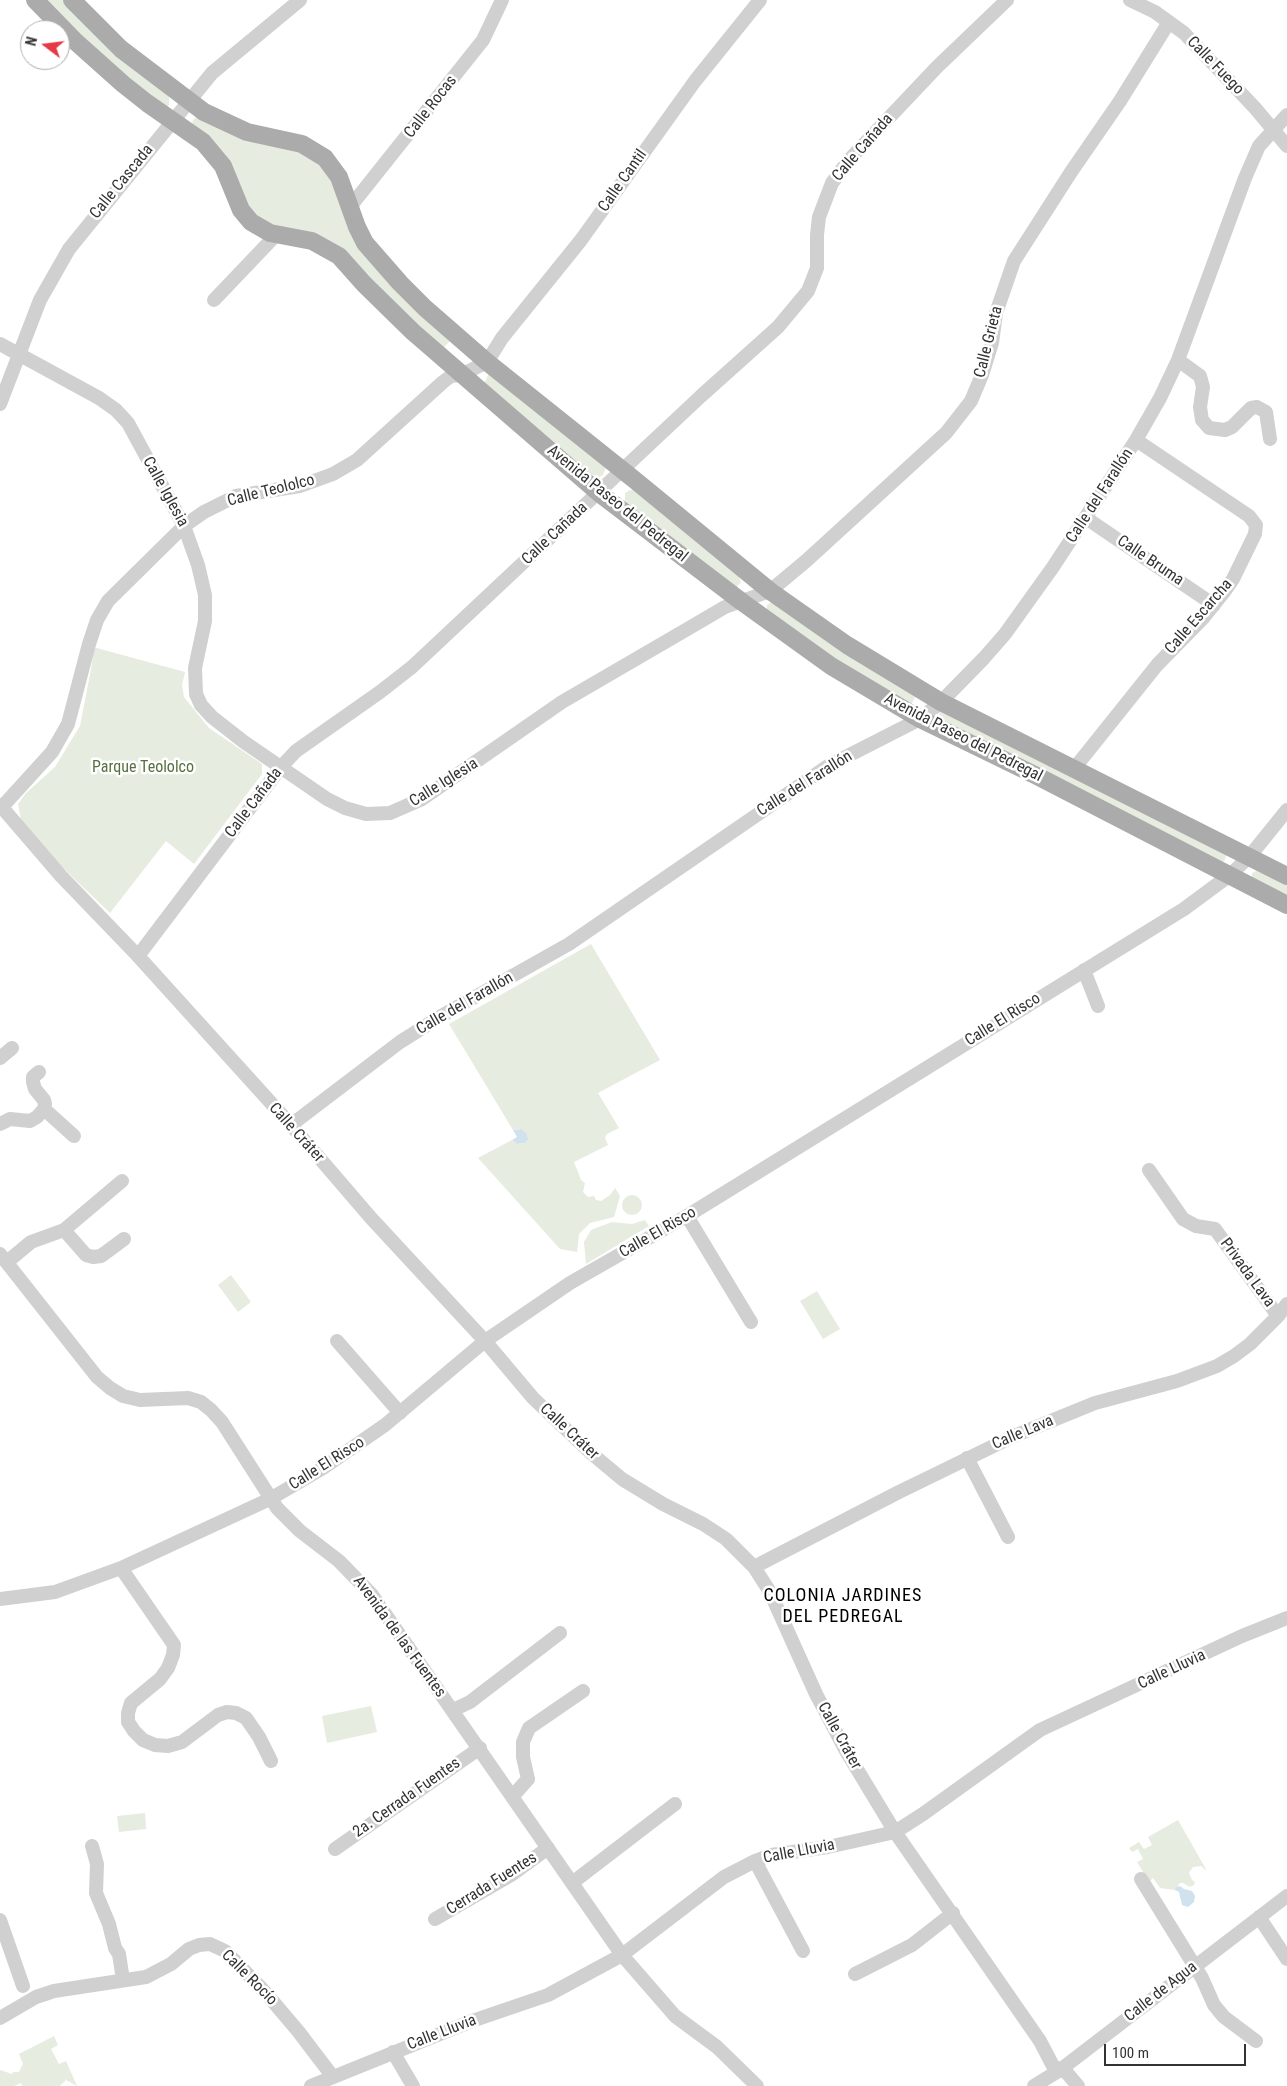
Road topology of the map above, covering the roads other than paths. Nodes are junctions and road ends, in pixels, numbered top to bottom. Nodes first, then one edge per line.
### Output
1 (35, 0) edge
2 (72, 0) edge
3 (300, 0) edge
4 (502, 0) edge
5 (760, 0) edge
6 (1007, 0) edge
7 (1130, 0) edge
8 (1169, 22) junction
9 (189, 100) junction
10 (1287, 115) edge
11 (173, 120) junction
12 (1272, 129) junction
13 (1287, 146) edge
14 (350, 207) junction
15 (276, 235) junction
16 (214, 300) dead end
17 (0, 344) edge
18 (19, 354) junction
19 (1178, 360) junction
20 (487, 362) junction
21 (461, 374) junction
22 (0, 404) edge
23 (1270, 439) dead end
24 (1136, 440) junction
25 (622, 470) junction
26 (599, 493) junction
27 (1086, 518) junction
28 (184, 526) junction
29 (770, 591) junction
30 (742, 602) junction
31 (1214, 605) junction
32 (941, 702) junction
33 (920, 720) junction
34 (282, 767) junction
35 (1073, 770) junction
36 (1, 806) edge
37 (1287, 810) edge
38 (1249, 857) junction
39 (1230, 875) junction
40 (1287, 876) edge
41 (1287, 905) edge
42 (138, 956) junction
43 (1084, 970) junction
44 (1098, 1006) dead end
45 (12, 1048) dead end
46 (0, 1058) edge
47 (38, 1072) dead end
48 (44, 1109) junction
49 (0, 1124) edge
50 (291, 1125) junction
51 (74, 1136) dead end
52 (1149, 1170) dead end
53 (122, 1181) dead end
54 (687, 1216) junction
55 (64, 1230) junction
56 (124, 1239) dead end
57 (4, 1258) edge
58 (1287, 1304) edge
59 (1278, 1316) junction
60 (751, 1322) dead end
61 (485, 1341) junction
62 (337, 1342) dead end
63 (400, 1413) junction
64 (967, 1458) junction
65 (270, 1499) junction
66 (1008, 1537) dead end
67 (754, 1567) junction
68 (121, 1568) junction
69 (0, 1599) edge
70 (1287, 1618) edge
71 (560, 1633) dead end
72 (583, 1691) dead end
73 (453, 1710) junction
74 (480, 1748) junction
75 (271, 1761) dead end
76 (512, 1797) junction
77 (674, 1804) dead end
78 (895, 1832) junction
79 (92, 1846) dead end
80 (548, 1848) junction
81 (335, 1849) dead end
82 (755, 1861) junction
83 (1141, 1879) dead end
84 (572, 1884) junction
85 (1287, 1896) edge
86 (953, 1913) junction
87 (1259, 1917) junction
88 (435, 1919) dead end
89 (0, 1920) edge
90 (803, 1951) dead end
91 (622, 1955) junction
92 (1287, 1959) edge
93 (1194, 1967) junction
94 (855, 1974) dead end
95 (122, 1980) junction
96 (22, 1986) dead end
97 (0, 2018) edge
98 (1256, 2041) dead end
99 (393, 2052) junction
100 (1060, 2070) junction
101 (333, 2077) junction
102 (314, 2085) edge
103 (413, 2086) edge
104 (757, 2086) edge
105 (1034, 2086) edge
106 (1078, 2086) edge

1 - 11 main road, Avenida Paseo del Pedregal
2 - 9 main road, Avenida Paseo del Pedregal
3 - 9 street, Calle Cascada
4 - 14 street, Calle Rocas
5 - 20 street, Calle Cantil
6 - 25 street, Calle Cañada
7 - 8 street, Calle Fuego
8 - 12 street, Calle Fuego
8 - 29 street, Calle Grieta
9 - 11 street, Calle Cascada
9 - 14 main road, Avenida Paseo del Pedregal
10 - 12 street, Calle del Farallón
11 - 15 main road, Avenida Paseo del Pedregal
11 - 18 street, Calle Cascada
12 - 13 street, Calle Fuego
12 - 19 street, Calle del Farallón
14 - 20 main road, Avenida Paseo del Pedregal
15 - 16 street
15 - 21 main road, Avenida Paseo del Pedregal
17 - 18 street, Calle Iglesia
18 - 22 street, Calle Cascada
18 - 28 street, Calle Iglesia
19 - 23 street
19 - 24 street, Calle del Farallón
20 - 21 street, Calle Teololco
20 - 25 main road, Avenida Paseo del Pedregal
21 - 26 main road, Avenida Paseo del Pedregal
21 - 28 street, Calle Teololco
24 - 27 street, Calle del Farallón
24 - 31 street, Calle Escarcha
25 - 26 street, Calle Cañada
25 - 29 main road, Avenida Paseo del Pedregal
26 - 30 main road, Avenida Paseo del Pedregal
26 - 34 street, Calle Cañada
27 - 31 street, Calle Bruma
27 - 32 street, Calle del Farallón
28 - 34 street, Calle Iglesia
28 - 36 street, Calle Teololco
29 - 30 street, Calle Grieta
29 - 32 main road, Avenida Paseo del Pedregal
30 - 33 main road, Avenida Paseo del Pedregal
30 - 34 street, Calle Iglesia
31 - 35 street, Calle Escarcha
32 - 33 street, Calle del Farallón
32 - 35 main road, Avenida Paseo del Pedregal
33 - 39 main road, Avenida Paseo del Pedregal
33 - 50 street, Calle del Farallón
34 - 42 street, Calle Cañada
35 - 38 main road, Avenida Paseo del Pedregal
36 - 42 street, Calle Cráter
37 - 38 street, Calle El Risco
38 - 39 street, Calle El Risco
38 - 40 main road, Avenida Paseo del Pedregal
39 - 41 main road, Avenida Paseo del Pedregal
39 - 43 street, Calle El Risco
42 - 50 street, Calle Cráter
43 - 44 street
43 - 54 street, Calle El Risco
45 - 46 street
47 - 48 street
48 - 49 street
48 - 51 street
50 - 61 street, Calle Cráter
52 - 59 street, Privada Lava
53 - 55 street
54 - 60 street
54 - 61 street, Calle El Risco
55 - 56 street
55 - 57 street
57 - 65 street, Avenida de las Fuentes
58 - 59 street, Calle Lava
59 - 64 street, Calle Lava
61 - 63 street, Calle El Risco
61 - 67 street, Calle Cráter
62 - 63 street
63 - 65 street, Calle El Risco
64 - 66 street
64 - 67 street, Calle Lava
65 - 68 street, Calle El Risco
65 - 73 street, Avenida de las Fuentes
67 - 78 street, Calle Cráter
68 - 69 street, Calle El Risco
68 - 75 street
70 - 78 street, Calle Lluvia
71 - 73 street
72 - 76 street
73 - 74 street, Avenida de las Fuentes
74 - 76 street, Avenida de las Fuentes
74 - 81 street, 2a. Cerrada Fuentes
76 - 80 street, Avenida de las Fuentes
77 - 84 street
78 - 82 street, Calle Lluvia
78 - 86 street, Calle Cráter
79 - 95 street
80 - 84 street, Avenida de las Fuentes
80 - 88 street, Cerrada Fuentes
82 - 90 street
82 - 91 street, Calle Lluvia
83 - 93 street
84 - 91 street, Avenida de las Fuentes
85 - 87 street, Calle de Agua
86 - 94 street
86 - 100 street, Calle Cráter
87 - 92 street
87 - 93 street, Calle de Agua
89 - 96 street
91 - 99 street, Calle Lluvia
91 - 104 street, Avenida de las Fuentes
93 - 98 street
93 - 100 street, Calle de Agua
95 - 97 street, Calle Rocío
95 - 101 street, Calle Rocío
99 - 101 street, Calle Lluvia
99 - 103 street
100 - 105 street, Calle de Agua
100 - 106 street, Calle Cráter
101 - 102 street, Calle Lluvia

